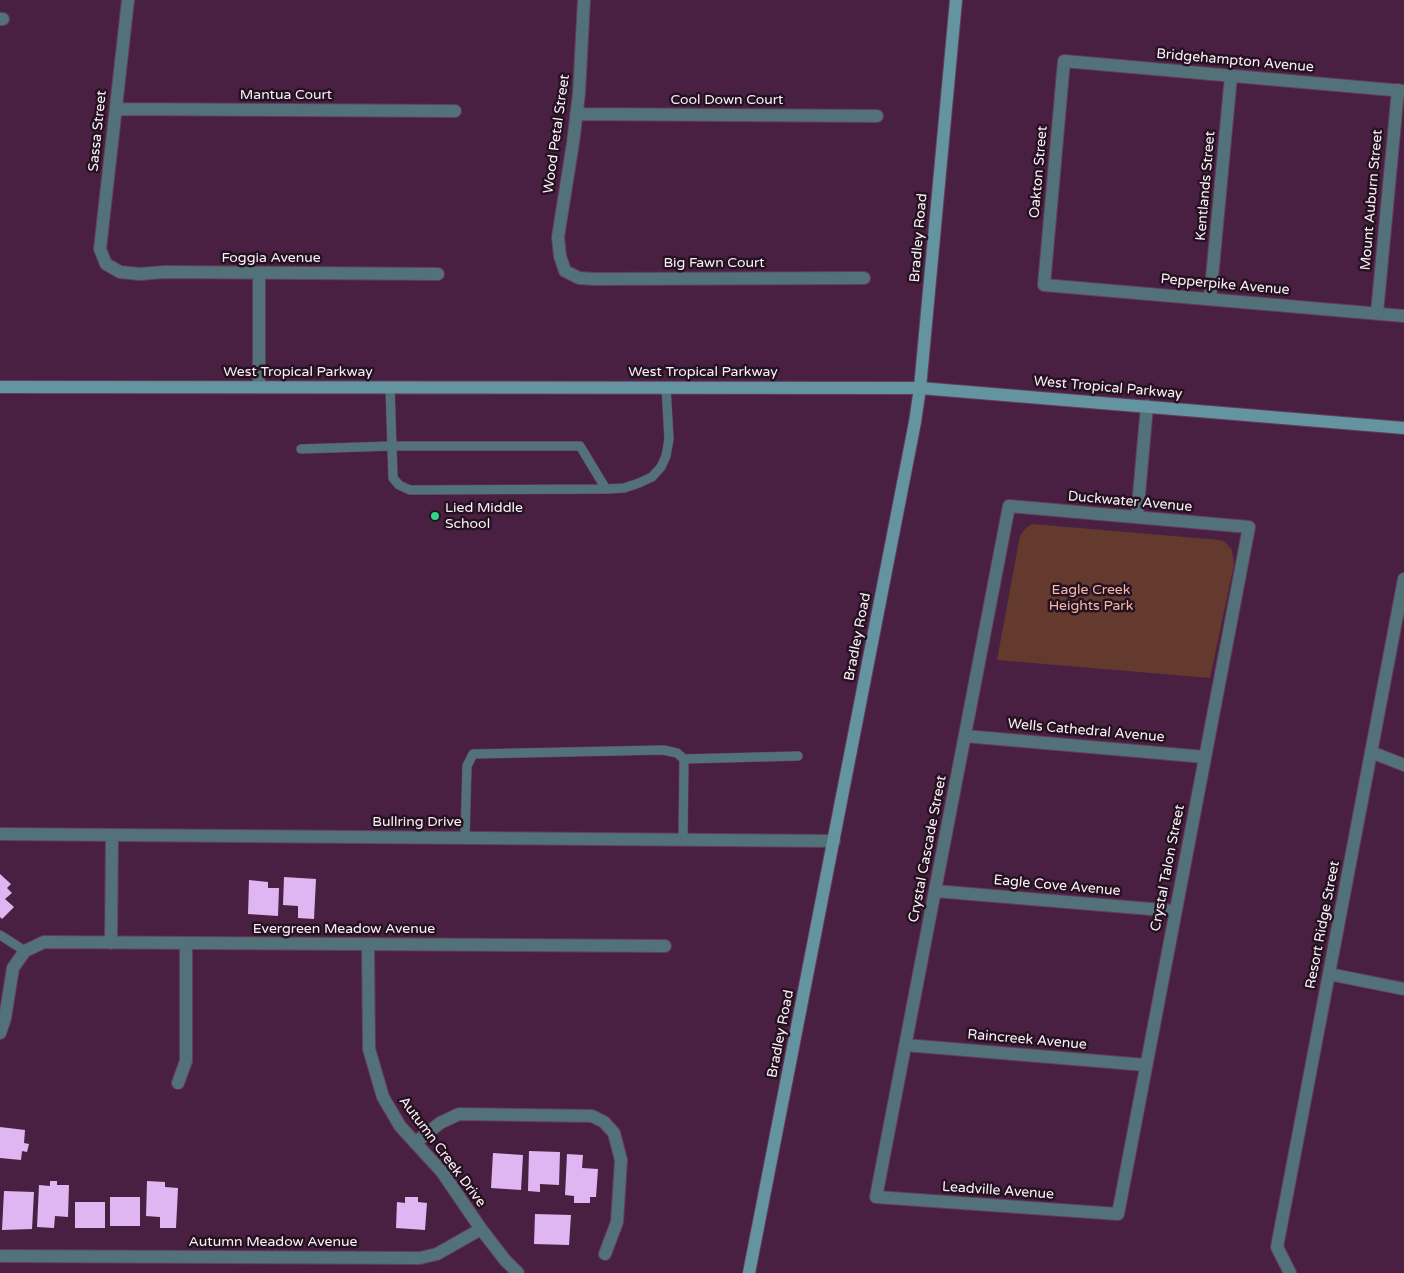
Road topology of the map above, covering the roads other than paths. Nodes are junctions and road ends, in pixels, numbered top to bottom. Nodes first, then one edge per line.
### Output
1 (128, 0) edge
2 (584, 0) edge
3 (956, 0) edge
4 (1064, 62) joint
5 (1231, 76) junction
6 (1401, 90) edge
7 (116, 109) junction
8 (455, 111) dead end
9 (576, 114) junction
10 (877, 116) dead end
11 (106, 264) joint
12 (565, 271) joint
13 (259, 273) junction
14 (438, 274) dead end
15 (864, 278) dead end
16 (1044, 285) joint
17 (1210, 299) junction
18 (1377, 313) junction
19 (1404, 316) edge
20 (259, 387) junction
21 (390, 387) junction
22 (666, 387) junction
23 (0, 388) edge
24 (920, 388) junction
25 (1147, 406) junction
26 (1404, 428) edge
27 (391, 446) junction
28 (301, 449) dead end
29 (606, 489) junction
30 (1009, 506) joint
31 (1138, 517) junction
32 (1249, 527) joint
33 (1404, 579) edge
34 (965, 736) junction
35 (1371, 752) junction
36 (798, 756) dead end
37 (1205, 757) junction
38 (684, 759) junction
39 (1404, 765) edge
40 (0, 834) edge
41 (112, 835) junction
42 (465, 837) junction
43 (683, 839) junction
44 (834, 841) junction
45 (935, 890) junction
46 (1175, 911) junction
47 (0, 935) edge
48 (111, 943) junction
49 (186, 943) junction
50 (368, 944) junction
51 (665, 946) dead end
52 (25, 951) junction
53 (1329, 974) junction
54 (1404, 989) edge
55 (0, 1033) edge
56 (905, 1045) junction
57 (1146, 1065) junction
58 (178, 1083) dead end
59 (415, 1143) junction
60 (876, 1197) joint
61 (1118, 1214) joint
62 (481, 1229) junction
63 (605, 1254) dead end
64 (0, 1256) edge
65 (518, 1273) edge
66 (749, 1273) edge
67 (1290, 1273) edge

1 - 7 street, Sassa Street
2 - 9 street, Wood Petal Street
3 - 24 main road, Bradley Road
4 - 5 street, Bridgehampton Avenue
4 - 16 street, Oakton Street
5 - 6 street, Bridgehampton Avenue
5 - 17 street, Kentlands Street
6 - 18 street, Mount Auburn Street
7 - 8 street, Mantua Court
7 - 11 street, Sassa Street
9 - 10 street, Cool Down Court
9 - 12 street, Wood Petal Street
11 - 13 street, Foggia Avenue
12 - 15 street, Big Fawn Court
13 - 14 street, Foggia Avenue
13 - 20 street
16 - 17 street, Pepperpike Avenue
17 - 18 street, Pepperpike Avenue
18 - 19 street, Pepperpike Avenue
20 - 21 main road, West Tropical Parkway
20 - 23 main road, West Tropical Parkway
21 - 22 main road, West Tropical Parkway
21 - 27 lane
22 - 24 main road, West Tropical Parkway
22 - 29 lane
24 - 25 main road, West Tropical Parkway
24 - 44 main road, Bradley Road
25 - 26 main road, West Tropical Parkway
25 - 31 street
27 - 28 lane
27 - 29 lane
27 - 29 lane
30 - 31 street, Duckwater Avenue
30 - 34 street, Crystal Cascade Street
31 - 32 street, Duckwater Avenue
32 - 37 street, Crystal Talon Street
33 - 35 street, Resort Ridge Street
34 - 37 street, Wells Cathedral Avenue
34 - 45 street, Crystal Cascade Street
35 - 39 street
35 - 53 street, Resort Ridge Street
36 - 38 lane
37 - 46 street, Crystal Talon Street
38 - 42 lane
38 - 43 lane
40 - 41 street, Bullring Drive
41 - 42 street, Bullring Drive
41 - 48 street
42 - 43 street, Bullring Drive
43 - 44 street, Bullring Drive
44 - 66 main road, Bradley Road
45 - 46 street, Eagle Cove Avenue
45 - 56 street, Crystal Cascade Street
46 - 57 street, Crystal Talon Street
47 - 52 lane
48 - 49 street, Evergreen Meadow Avenue
48 - 52 street, Evergreen Meadow Avenue
49 - 50 street, Evergreen Meadow Avenue
49 - 58 street
50 - 51 street, Evergreen Meadow Avenue
50 - 59 street, Autumn Creek Drive
52 - 55 street
53 - 54 street
53 - 67 street, Resort Ridge Street
56 - 57 street, Raincreek Avenue
56 - 60 street, Crystal Cascade Street
57 - 61 street, Crystal Talon Street
59 - 62 street, Autumn Creek Drive
59 - 63 street
60 - 61 street, Leadville Avenue
62 - 64 street, Autumn Meadow Avenue
62 - 65 street

